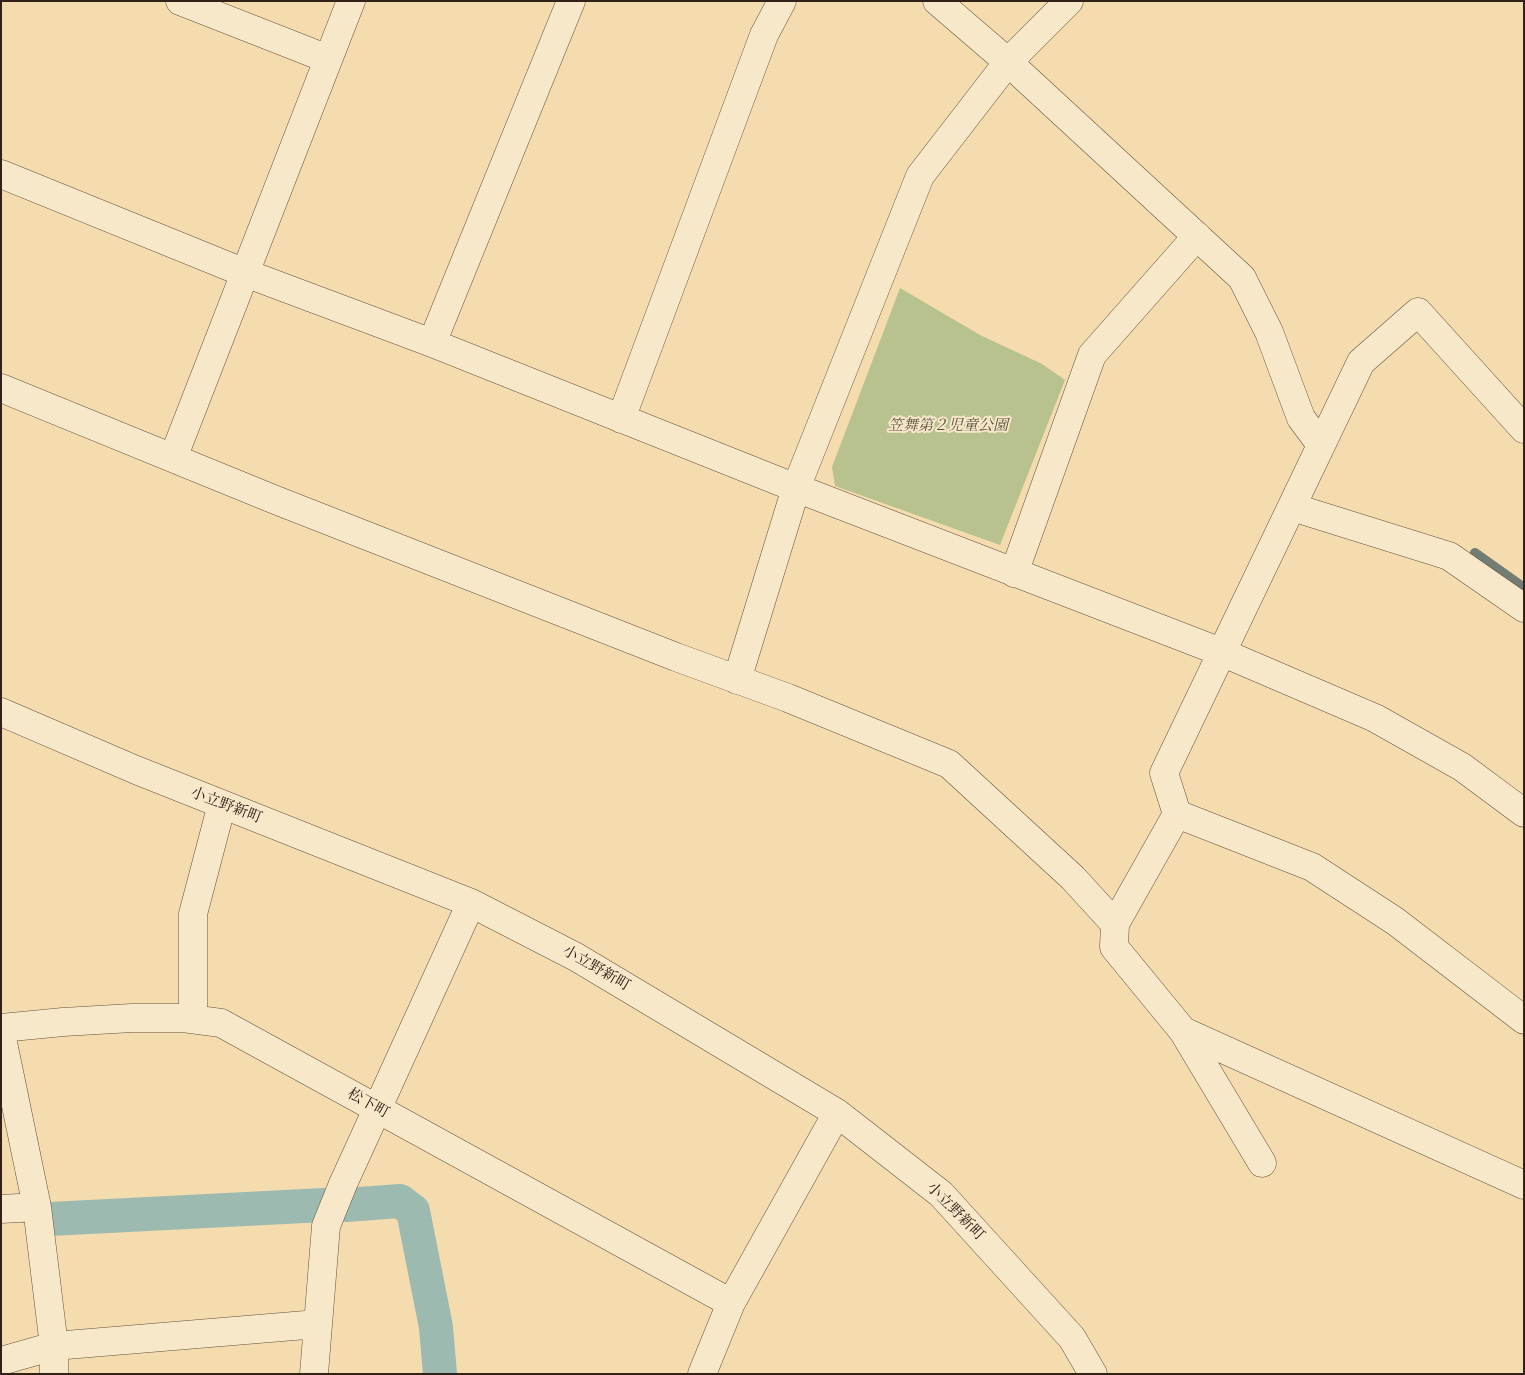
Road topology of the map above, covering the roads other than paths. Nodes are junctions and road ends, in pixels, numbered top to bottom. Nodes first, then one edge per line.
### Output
1 (180, 1) edge
2 (352, 1) edge
3 (571, 1) edge
4 (782, 1) edge
5 (937, 1) edge
6 (1069, 1) edge
7 (328, 59) junction
8 (1008, 62) junction
9 (1, 174) edge
10 (1197, 236) junction
11 (245, 273) junction
12 (432, 343) junction
13 (1, 388) edge
14 (622, 418) junction
15 (1524, 429) edge
16 (1321, 445) junction
17 (173, 458) junction
18 (796, 488) junction
19 (1292, 507) junction
20 (1014, 573) junction
21 (1524, 608) edge
22 (1221, 652) junction
23 (737, 680) junction
24 (1, 712) edge
25 (222, 804) junction
26 (1177, 814) junction
27 (1524, 814) edge
28 (471, 903) junction
29 (1114, 924) junction
30 (193, 1019) junction
31 (1524, 1020) edge
32 (1, 1028) edge
33 (1183, 1031) junction
34 (1, 1033) edge
35 (377, 1109) junction
36 (837, 1113) junction
37 (1262, 1163) dead end
38 (1524, 1185) edge
39 (37, 1208) junction
40 (1, 1209) edge
41 (731, 1303) junction
42 (318, 1324) junction
43 (54, 1346) junction
44 (1, 1361) edge
45 (54, 1374) edge
46 (314, 1374) edge
47 (702, 1374) edge
48 (1093, 1374) edge

1 - 7 street
2 - 7 street
3 - 12 street
4 - 14 street
5 - 8 street
6 - 8 street
7 - 11 street
8 - 10 street
8 - 18 street
9 - 11 street
10 - 16 street
10 - 20 street
11 - 12 street
11 - 17 street
12 - 14 street
13 - 17 street
14 - 18 street
15 - 16 street
16 - 19 street
17 - 23 street
18 - 20 street
18 - 23 street
19 - 21 street
19 - 22 street
20 - 22 street
22 - 26 street
22 - 27 street
23 - 29 street
24 - 25 street, 小立野新町
25 - 28 street, 小立野新町
25 - 30 street
26 - 29 street
26 - 31 street
28 - 35 street
28 - 36 street, 小立野新町
29 - 33 street
30 - 32 street, 松下町
30 - 35 street, 松下町
33 - 37 street
33 - 38 street
34 - 39 street
35 - 41 street, 松下町
35 - 42 street
36 - 41 street
36 - 48 street, 小立野新町
39 - 40 street
39 - 43 street
41 - 47 street
42 - 43 street
42 - 46 street
43 - 44 street
43 - 45 street

